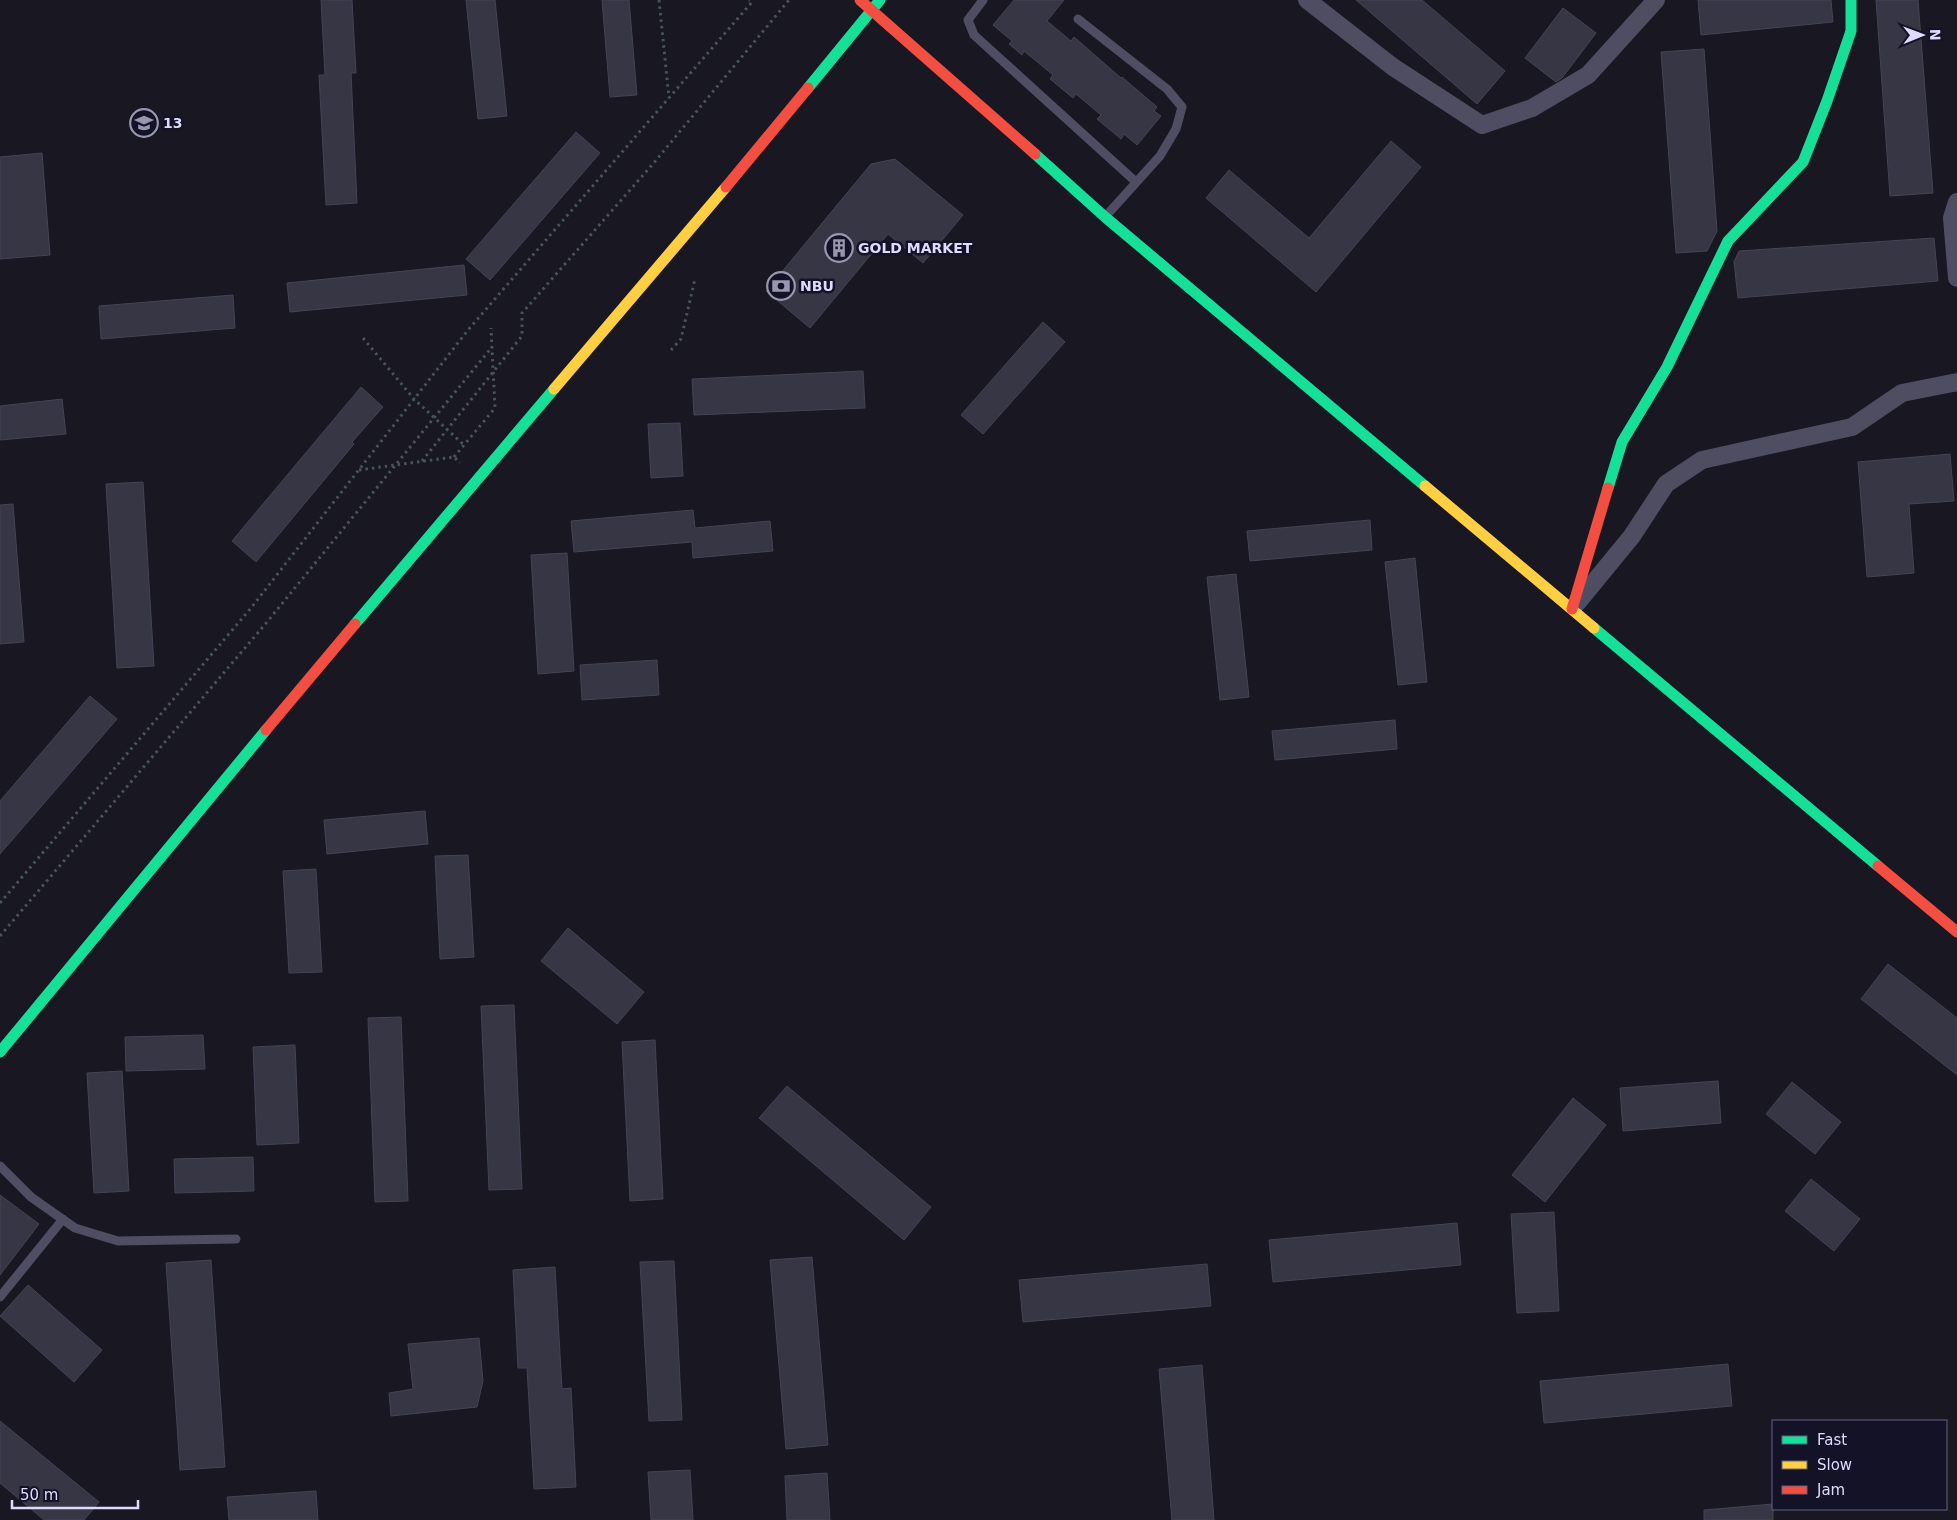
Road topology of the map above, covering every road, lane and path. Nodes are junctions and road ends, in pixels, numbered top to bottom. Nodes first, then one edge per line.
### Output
1 (659, 0) edge
2 (749, 0) edge
3 (789, 0) edge
4 (860, 0) edge
5 (880, 0) edge
6 (983, 0) edge
7 (1307, 0) edge
8 (1656, 0) edge
9 (1851, 0) edge
10 (872, 10) junction
11 (1078, 19) dead end
12 (669, 98) junction
13 (1136, 182) junction
14 (1957, 202) edge
15 (1105, 217) junction
16 (1957, 278) edge
17 (695, 279) dead end
18 (491, 328) dead end
19 (363, 338) dead end
20 (492, 347) junction
21 (672, 350) dead end
22 (493, 372) junction
23 (1957, 382) edge
24 (414, 399) junction
25 (434, 417) junction
26 (447, 430) junction
27 (464, 444) junction
28 (454, 457) junction
29 (422, 461) junction
30 (460, 463) dead end
31 (395, 465) junction
32 (359, 470) junction
33 (1572, 609) junction
34 (0, 903) edge
35 (1957, 932) edge
36 (0, 936) edge
37 (0, 1052) edge
38 (0, 1166) edge
39 (63, 1219) junction
40 (236, 1239) dead end
41 (0, 1297) edge

1 - 12 path
2 - 12 path
3 - 22 path
4 - 10 street
5 - 10 street
6 - 13 lane
7 - 8 street
9 - 33 street
10 - 15 street
10 - 37 street
11 - 13 lane
12 - 24 path
13 - 15 lane
14 - 16 street
15 - 33 street
17 - 21 path
18 - 20 path
19 - 24 path
20 - 22 path
20 - 25 path
22 - 26 path
22 - 27 path
23 - 33 street
24 - 25 path
24 - 32 path
25 - 26 path
25 - 31 path
26 - 27 path
26 - 29 path
27 - 28 path
28 - 29 path
28 - 30 path
29 - 31 path
31 - 32 path
31 - 36 path
32 - 34 path
33 - 35 street
38 - 39 lane
39 - 40 lane
39 - 41 lane

